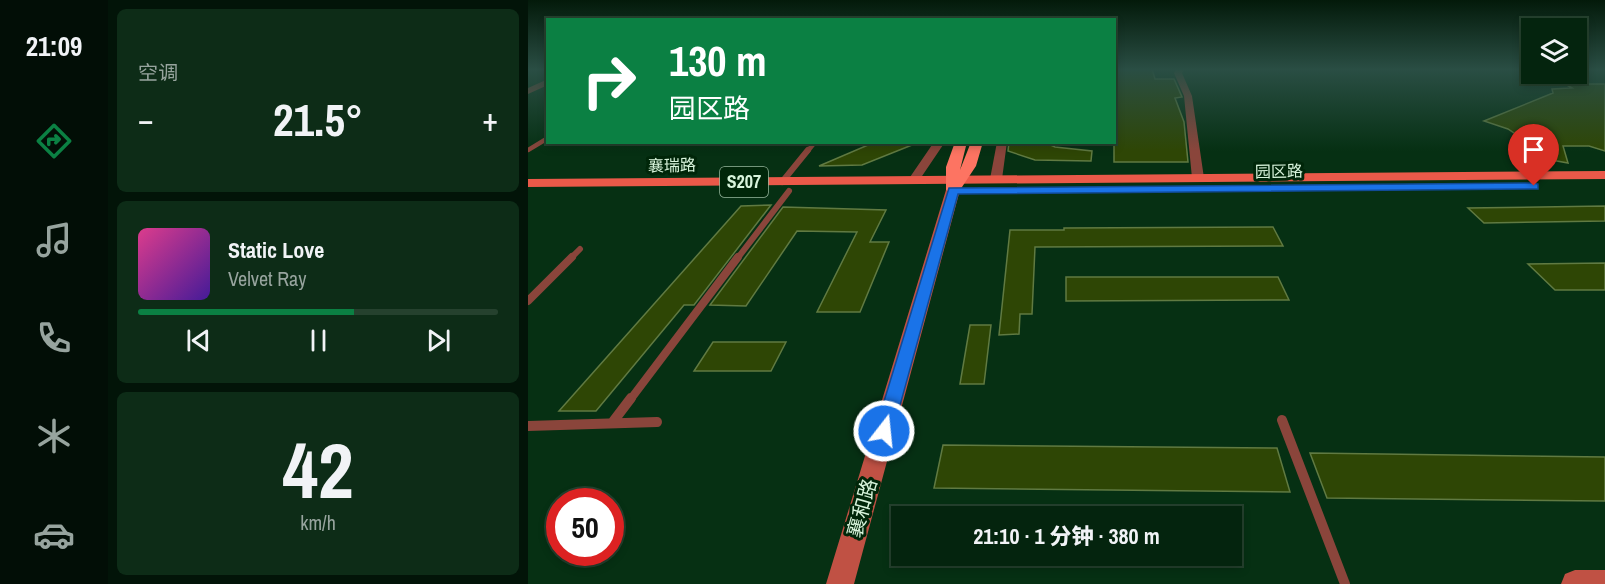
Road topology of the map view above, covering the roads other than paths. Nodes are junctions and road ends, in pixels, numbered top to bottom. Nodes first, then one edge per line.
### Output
1 (1188, 96) edge
2 (546, 139) edge
3 (814, 144) edge
4 (939, 144) edge
5 (961, 144) edge
6 (976, 144) edge
7 (1002, 144) edge
8 (528, 150) edge
9 (1605, 175) edge
10 (1198, 178) junction
11 (996, 179) junction
12 (914, 180) junction
13 (528, 183) edge
14 (957, 185) junction
15 (1605, 186) edge
16 (786, 187) junction
17 (528, 194) edge
18 (580, 249) dead end
19 (528, 301) edge
20 (1282, 420) dead end
21 (657, 422) dead end
22 (612, 423) junction
23 (528, 426) edge
24 (840, 584) edge
25 (1345, 584) edge
26 (1575, 584) edge
27 (1605, 584) edge

1 - 10 street
2 - 8 lane
3 - 16 lane
4 - 12 street
5 - 14 highway
6 - 14 highway
7 - 11 street
9 - 10 main road, 园区路 / S207
10 - 11 main road, 园区路 / S207
11 - 14 main road, 园区路 / S207
12 - 14 main road, 襄瑞路 / S207
12 - 16 main road, 襄瑞路 / S207
13 - 16 main road, 襄瑞路 / S207
14 - 15 main road, 园区路 / S207
14 - 16 main road, 襄瑞路 / S207
14 - 24 main road, 襄和路
16 - 17 main road, 襄瑞路 / S207
16 - 22 lane
18 - 19 lane
20 - 25 lane
21 - 22 lane
22 - 23 lane
26 - 27 main road

